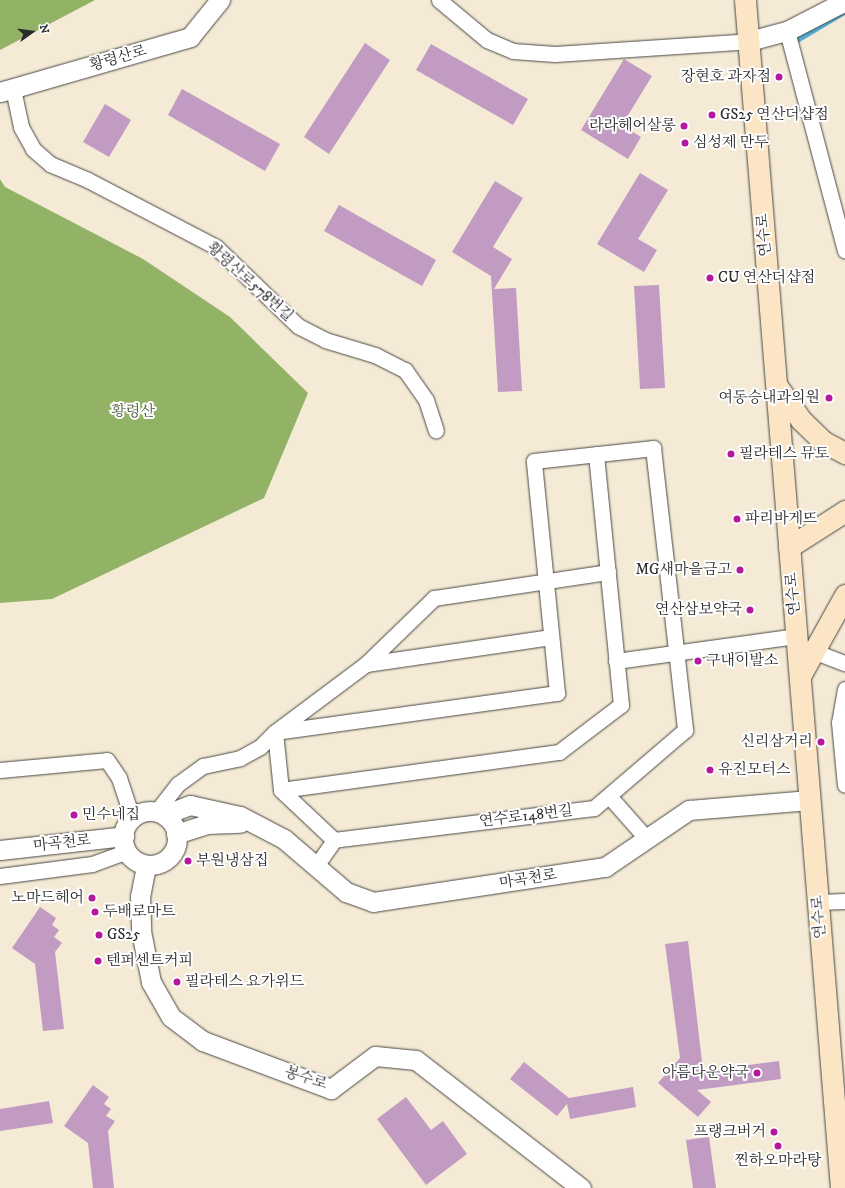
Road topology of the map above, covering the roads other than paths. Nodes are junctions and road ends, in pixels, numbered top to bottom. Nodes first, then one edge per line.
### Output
1 (220, 0) edge
2 (439, 0) edge
3 (745, 0) edge
4 (845, 1) edge
5 (787, 31) junction
6 (749, 42) junction
7 (6, 91) edge
8 (845, 250) edge
9 (776, 386) junction
10 (436, 430) dead end
11 (844, 448) edge
12 (596, 454) junction
13 (845, 511) edge
14 (789, 547) junction
15 (608, 572) junction
16 (546, 581) junction
17 (845, 595) edge
18 (797, 636) junction
19 (551, 637) junction
20 (812, 651) junction
21 (676, 653) junction
22 (616, 661) junction
23 (366, 664) junction
24 (845, 664) edge
25 (800, 677) junction
26 (845, 689) edge
27 (275, 732) junction
28 (0, 770) edge
29 (845, 785) edge
30 (281, 790) junction
31 (608, 796) junction
32 (810, 800) junction
33 (160, 813) junction
34 (132, 817) junction
35 (256, 824) junction
36 (176, 834) junction
37 (647, 839) junction
38 (334, 840) junction
39 (125, 844) junction
40 (0, 850) edge
41 (146, 866) junction
42 (316, 866) junction
43 (0, 876) edge
44 (845, 901) edge
45 (818, 902) junction
46 (581, 1188) edge
47 (841, 1188) edge

1 - 7 street, 황령산로
2 - 6 street
3 - 6 main road, 연수로
4 - 5 street
5 - 6 street
5 - 8 street
6 - 9 main road, 연수로
7 - 10 street, 황령산로578번길
9 - 11 main road
9 - 14 main road, 연수로
12 - 15 street
12 - 16 street, 연수로148번길
12 - 21 street, 연수로148번길
13 - 14 main road
14 - 18 main road, 연수로
15 - 16 street
15 - 22 street
16 - 19 street, 연수로148번길
16 - 23 street
17 - 20 main road
18 - 21 street
18 - 25 main road, 연수로
19 - 23 street
19 - 27 street, 연수로148번길
20 - 24 street
20 - 25 main road
21 - 22 street
21 - 31 street, 연수로148번길
22 - 30 street
23 - 27 street
25 - 32 main road, 연수로
26 - 29 street
27 - 30 street
27 - 33 street
28 - 34 street
30 - 38 street
31 - 37 street
31 - 38 street, 연수로148번길
32 - 37 street, 마곡천로
32 - 45 main road, 연수로
33 - 34 street, 마곡천로
33 - 35 street, 마곡천로
33 - 36 street
34 - 39 street
35 - 36 street, 마곡천로
35 - 42 street, 마곡천로
36 - 41 street
37 - 42 street, 마곡천로
38 - 42 street
39 - 40 street, 마곡천로
39 - 41 street
39 - 43 street
41 - 46 street, 봉수로
44 - 45 street
45 - 47 main road, 연수로

